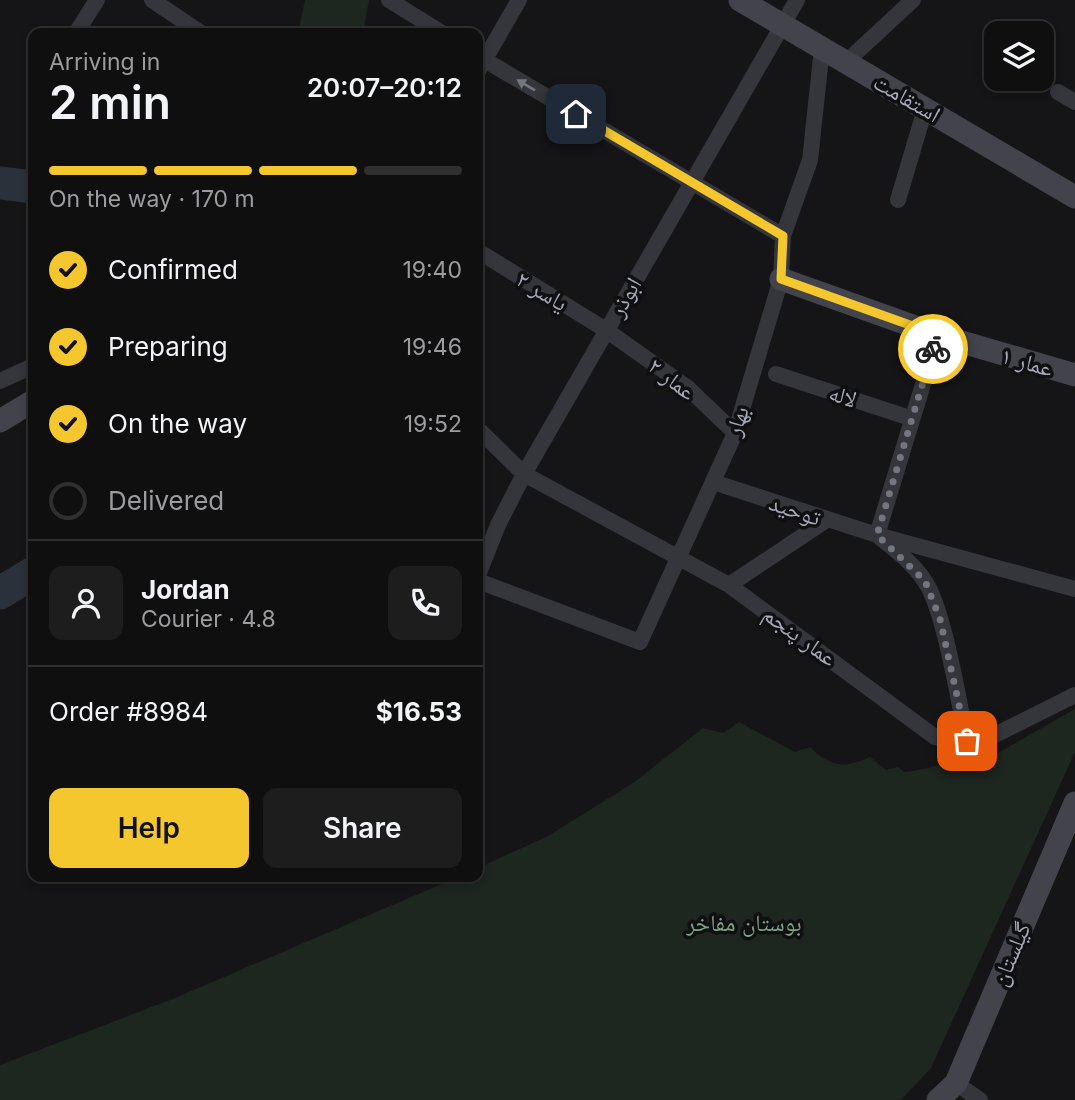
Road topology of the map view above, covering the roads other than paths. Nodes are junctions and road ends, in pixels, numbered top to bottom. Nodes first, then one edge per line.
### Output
1 (97, 0) edge
2 (152, 0) edge
3 (389, 0) edge
4 (519, 0) edge
5 (740, 0) edge
6 (797, 0) edge
7 (913, 0) edge
8 (783, 25) junction
9 (79, 28) edge
10 (194, 28) edge
11 (434, 28) edge
12 (822, 48) junction
13 (483, 57) edge
14 (846, 62) junction
15 (483, 64) edge
16 (1058, 92) dead end
17 (1075, 102) edge
18 (925, 109) junction
19 (691, 182) junction
20 (1075, 197) edge
21 (898, 200) dead end
22 (783, 236) junction
23 (483, 254) edge
24 (781, 279) junction
25 (606, 330) junction
26 (938, 335) junction
27 (28, 368) edge
28 (776, 374) dead end
29 (1075, 376) edge
30 (0, 381) edge
31 (28, 404) edge
32 (910, 418) junction
33 (0, 421) edge
34 (735, 433) junction
35 (483, 434) edge
36 (524, 474) junction
37 (713, 482) junction
38 (825, 520) junction
39 (877, 535) junction
40 (680, 558) junction
41 (483, 562) edge
42 (483, 583) edge
43 (729, 585) junction
44 (1075, 590) edge
45 (1075, 695) edge
46 (967, 741) junction
47 (1075, 803) edge
48 (1068, 839) edge
49 (956, 1083) junction
50 (938, 1100) edge
51 (981, 1100) edge

1 - 9 street
2 - 10 street
3 - 11 street
4 - 13 street
5 - 8 street, استقامت
6 - 8 street, ابوذر
7 - 14 street
8 - 12 street, استقامت
8 - 19 street, ابوذر
12 - 14 street, استقامت
12 - 22 street, بهار
14 - 18 street, استقامت
19 -> 15 street
16 - 17 street
18 - 20 street, استقامت
18 - 21 street
19 - 22 street
19 - 25 street, ابوذر
22 - 24 street, بهار
23 - 25 street, یاسر ۲
24 - 26 street, عمار ۱
24 - 34 street, بهار
25 - 34 street, عمار ۲
25 - 36 street, ابوذر
26 - 29 street, عمار ۱
26 - 32 street
27 - 30 street
28 - 32 street, لاله
31 - 33 street
32 - 39 street
34 - 37 street, بهار
35 - 36 street, عمار پنجم
36 - 40 street, عمار پنجم
36 - 41 street, ابوذر
37 - 38 street, توحید
37 - 40 street, بهار
38 - 39 street, توحید
38 - 43 street
39 - 44 street
39 - 46 street, توحید
40 - 42 street, بهار
40 - 43 street, عمار پنجم
43 - 46 street, عمار پنجم
45 - 46 street, عمار پنجم
47 - 48 street, گیلستان
48 - 49 street, گیلستان
49 - 50 street, گیلستان
49 - 51 street

